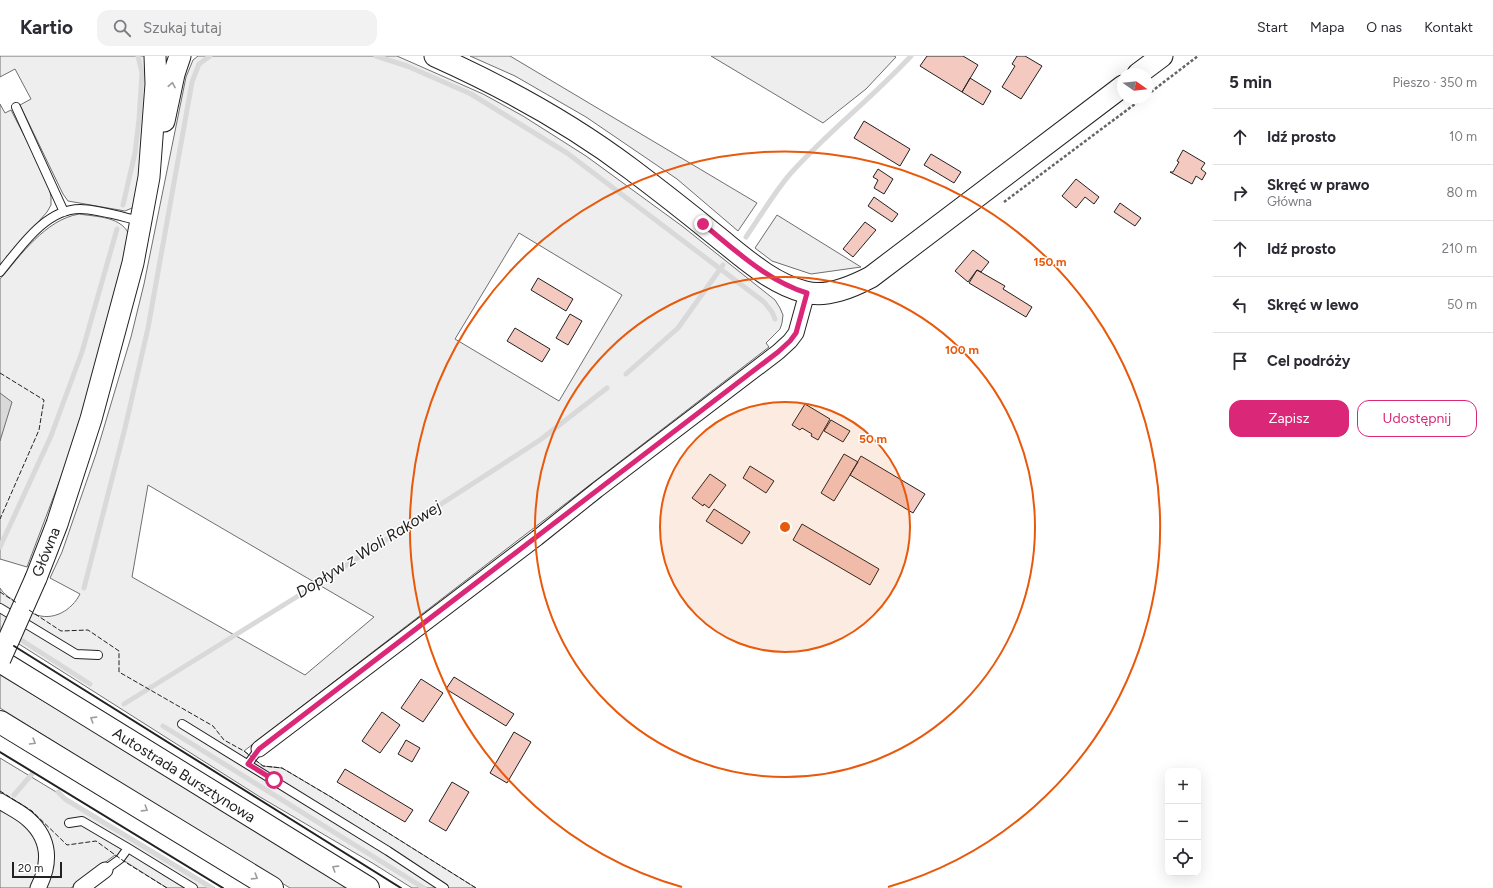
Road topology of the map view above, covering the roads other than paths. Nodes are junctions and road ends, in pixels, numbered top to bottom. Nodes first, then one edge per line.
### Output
1 (155, 56) edge
2 (180, 56) edge
3 (435, 56) edge
4 (1162, 56) edge
5 (1146, 68) edge
6 (1117, 91) edge
7 (16, 107) dead end
8 (149, 177) junction
9 (64, 212) junction
10 (141, 221) junction
11 (0, 272) edge
12 (807, 293) junction
13 (0, 608) edge
14 (98, 655) dead end
15 (0, 660) edge
16 (0, 722) edge
17 (182, 724) dead end
18 (259, 749) joint
19 (248, 764) junction
20 (0, 801) edge
21 (69, 823) dead end
22 (128, 848) junction
23 (105, 870) joint
24 (38, 888) edge
25 (81, 888) edge
26 (194, 888) edge
27 (272, 888) edge
28 (368, 888) edge
29 (444, 888) edge

1 - 8 main road
8 -> 2 main road
3 - 12 main road
4 - 5 main road
6 - 12 main road
7 - 9 lane
8 - 10 main road, Główna
9 - 10 lane
9 - 11 lane
10 - 15 main road, Główna, bridge
12 - 18 street
13 - 14 lane
28 -> 15 highway, Autostrada Bursztynowa
16 -> 27 highway
17 - 19 lane
18 - 19 lane
19 - 29 lane
20 - 24 street
21 - 22 lane
22 - 23 lane
22 - 26 lane
23 - 25 street

